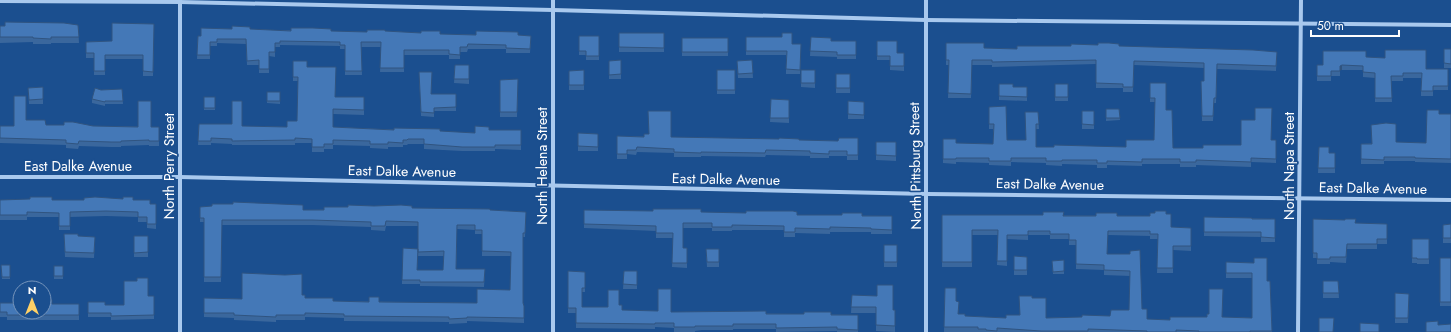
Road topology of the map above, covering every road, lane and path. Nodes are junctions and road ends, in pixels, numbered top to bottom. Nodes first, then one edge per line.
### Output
1 (553, 0) edge
2 (926, 0) edge
3 (1301, 0) edge
4 (180, 1) edge
5 (0, 2) edge
6 (553, 10) junction
7 (926, 20) junction
8 (1301, 23) junction
9 (1451, 25) edge
10 (0, 177) edge
11 (180, 177) junction
12 (553, 186) junction
13 (927, 194) junction
14 (1300, 198) junction
15 (1451, 200) edge
16 (180, 332) edge
17 (553, 332) edge
18 (926, 332) edge
19 (1298, 332) edge

1 - 6 street, North Helena Street
2 - 7 street, North Pittsburg Street
3 - 8 street, North Napa Street
4 - 5 street
4 - 6 street
4 - 11 street, North Perry Street
6 - 7 street
6 - 12 street, North Helena Street
7 - 8 street
7 - 13 street, North Pittsburg Street
8 - 9 street
8 - 14 street, North Napa Street
10 - 11 street, East Dalke Avenue
11 - 12 street, East Dalke Avenue
11 - 16 street, North Perry Street
12 - 13 street, East Dalke Avenue
12 - 17 street, North Helena Street
13 - 14 street, East Dalke Avenue
13 - 18 street, North Pittsburg Street
14 - 15 street, East Dalke Avenue
14 - 19 street, North Napa Street

